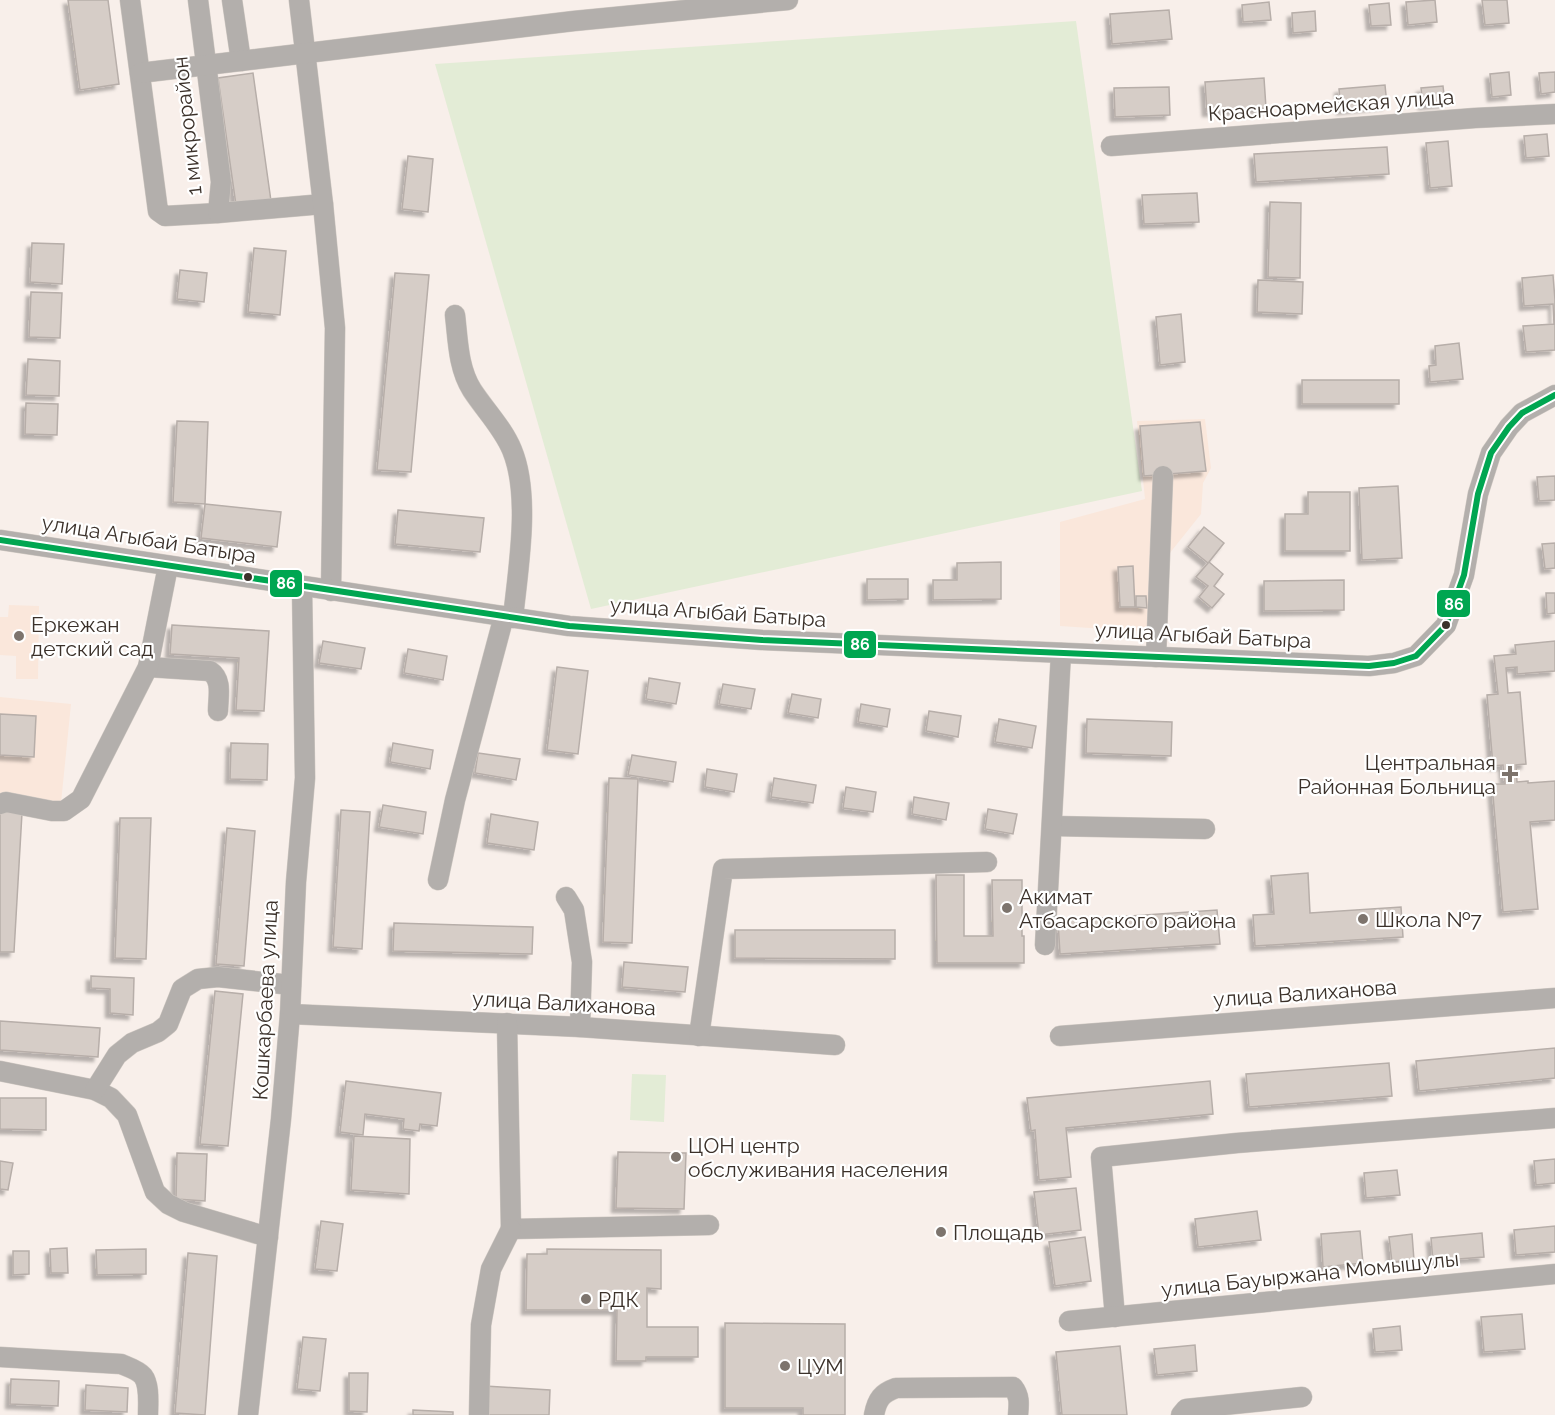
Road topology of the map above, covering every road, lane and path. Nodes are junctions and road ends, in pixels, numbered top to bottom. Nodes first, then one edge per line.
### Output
1 (130, 0) edge
2 (198, 0) edge
3 (232, 0) edge
4 (300, 0) edge
5 (788, 0) edge
6 (306, 53) junction
7 (241, 61) junction
8 (205, 66) junction
9 (140, 73) junction
10 (1555, 114) edge
11 (1111, 146) dead end
12 (323, 204) junction
13 (218, 213) junction
14 (455, 315) dead end
15 (1555, 395) edge
16 (1163, 476) dead end
17 (3, 536) edge
18 (168, 566) junction
19 (302, 587) junction
20 (332, 591) junction
21 (509, 617) junction
22 (1061, 653) junction
23 (1156, 657) junction
24 (148, 667) junction
25 (218, 711) dead end
26 (0, 804) edge
27 (1052, 826) junction
28 (1205, 829) dead end
29 (987, 862) dead end
30 (438, 880) dead end
31 (566, 897) dead end
32 (1045, 945) dead end
33 (291, 985) junction
34 (1555, 998) edge
35 (290, 1014) junction
36 (507, 1023) junction
37 (580, 1027) junction
38 (699, 1036) junction
39 (1060, 1036) dead end
40 (835, 1045) dead end
41 (0, 1071) edge
42 (95, 1090) junction
43 (1555, 1118) edge
44 (709, 1225) dead end
45 (510, 1229) junction
46 (268, 1237) junction
47 (1555, 1274) edge
48 (1115, 1317) junction
49 (1070, 1321) dead end
50 (0, 1357) edge
51 (1302, 1397) dead end
52 (1019, 1406) edge
53 (148, 1415) edge
54 (248, 1415) edge
55 (479, 1415) edge
56 (874, 1415) edge
57 (1181, 1415) edge

1 - 9 street
2 - 8 street, 1 микрорайон
3 - 7 street
4 - 6 street
5 - 6 street
6 - 7 street
6 - 12 street
7 - 8 street
8 - 9 street
8 - 13 street, 1 микрорайон
9 - 13 street
10 - 11 street, Красноармейская улица
12 - 13 street, 1 микрорайон
12 - 20 street
14 - 21 street
15 - 23 street, улица Агыбай Батыра
16 - 23 street
17 - 18 street, улица Агыбай Батыра
18 - 19 street, улица Агыбай Батыра
18 - 24 street
19 - 20 street, улица Агыбай Батыра
19 - 33 street, Кошкарбаева улица
20 - 21 street, улица Агыбай Батыра
21 - 22 street, улица Агыбай Батыра
21 - 30 street
22 - 23 street, улица Агыбай Батыра
22 - 27 street
24 - 25 street
24 - 26 street
27 - 28 street
27 - 32 street
29 - 38 street
31 - 37 street
33 - 35 street, Кошкарбаева улица
33 - 42 street
34 - 39 street, улица Валиханова
35 - 36 street, улица Валиханова
35 - 46 street, Кошкарбаева улица
36 - 37 street, улица Валиханова
36 - 45 street
37 - 38 street, улица Валиханова
38 - 40 street, улица Валиханова
41 - 42 street
42 - 46 street
43 - 48 street
44 - 45 street
45 - 55 street
46 - 54 street, Кошкарбаева улица
47 - 48 street, улица Бауыржана Момышулы
48 - 49 street, улица Бауыржана Момышулы
50 - 53 street
51 - 57 street
52 - 56 street

